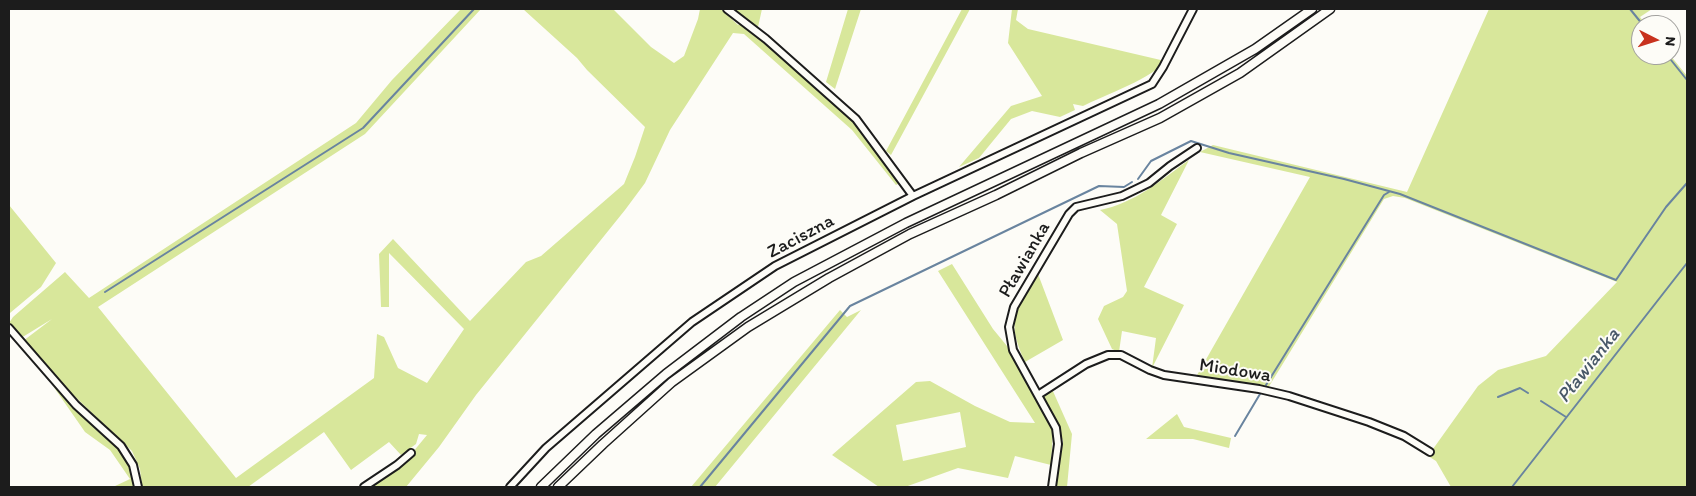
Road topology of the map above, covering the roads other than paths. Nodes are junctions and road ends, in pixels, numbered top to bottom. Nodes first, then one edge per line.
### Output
1 (727, 9) edge
2 (1194, 9) edge
3 (1312, 9) edge
4 (1330, 9) edge
5 (1198, 148) dead end
6 (913, 196) junction
7 (9, 328) edge
8 (1038, 395) junction
9 (1430, 452) dead end
10 (411, 453) dead end
11 (138, 487) edge
12 (364, 487) edge
13 (510, 487) edge
14 (541, 487) edge
15 (558, 487) edge
16 (1052, 487) edge

1 - 6 street
2 - 6 street, Zaciszna
3 - 14 street
4 - 15 street
5 - 8 street, Pławianka
6 - 13 street, Zaciszna
7 - 11 street
8 - 9 street, Miodowa
8 - 16 street, Pławianka
10 - 12 street

